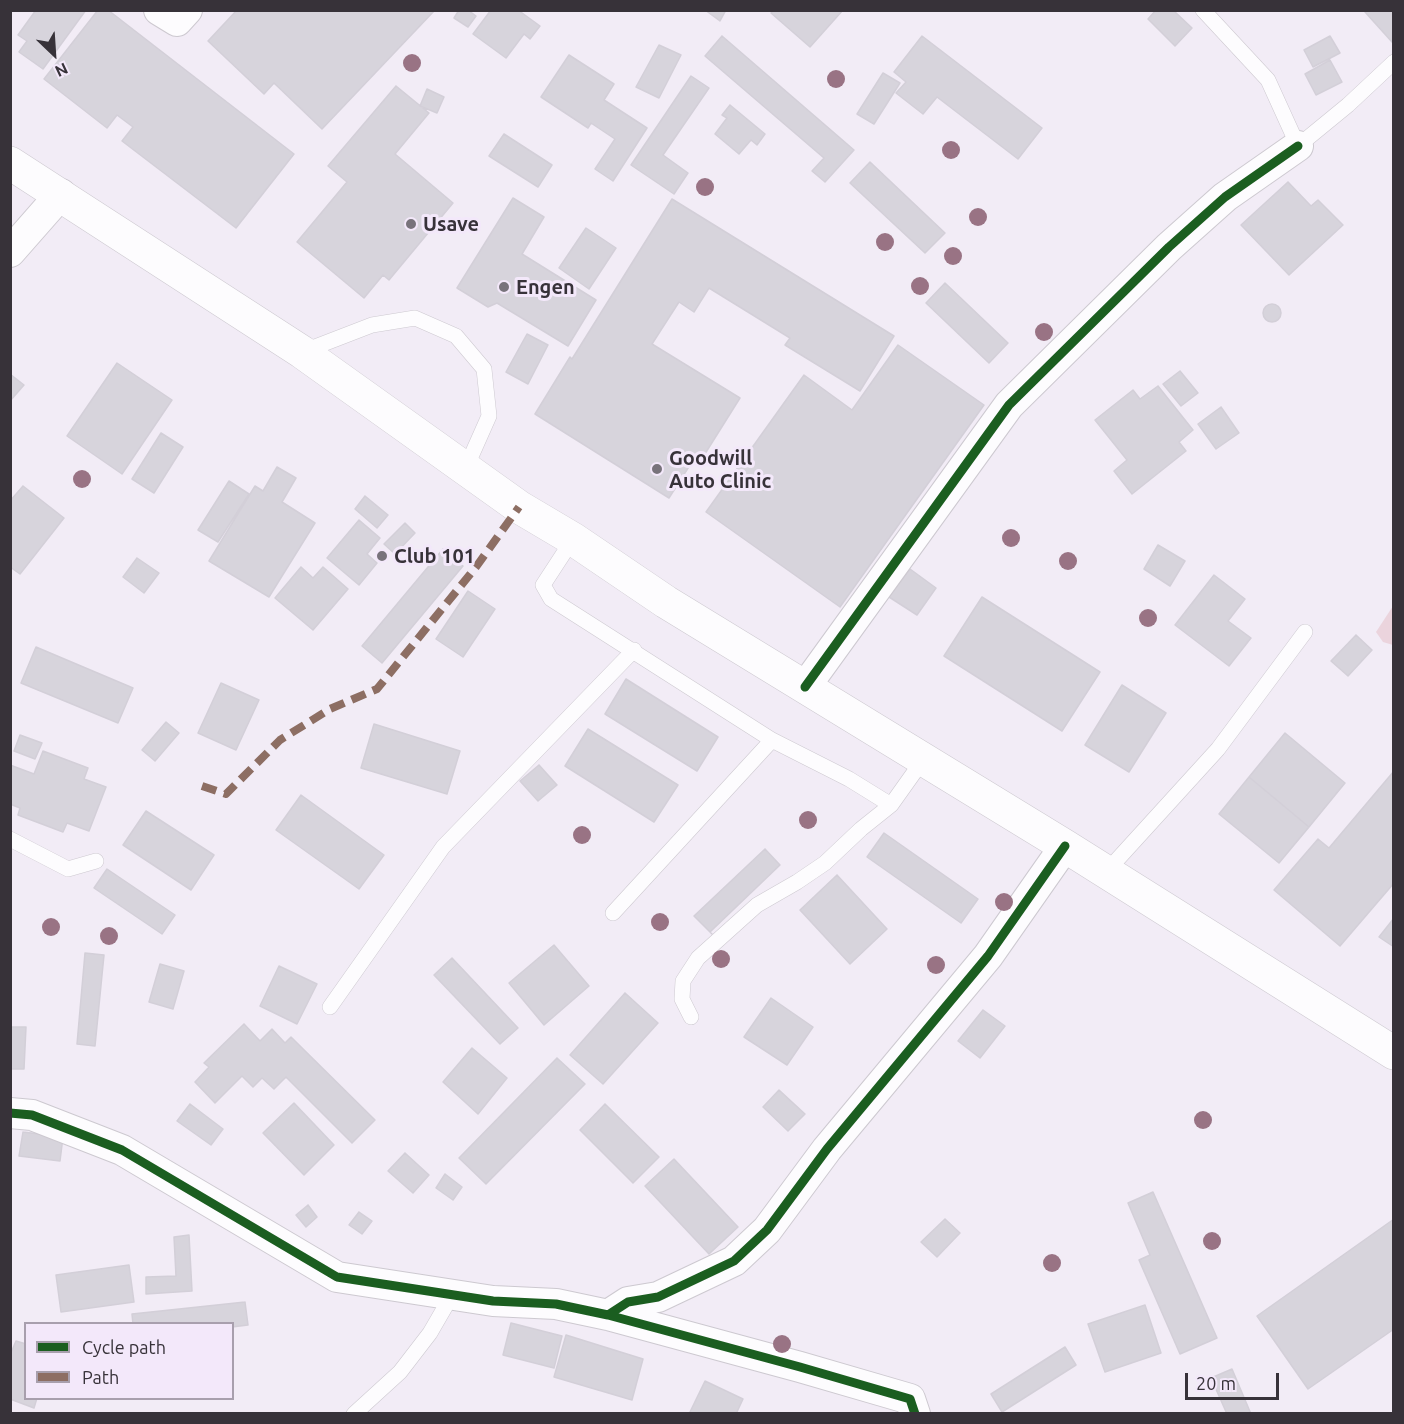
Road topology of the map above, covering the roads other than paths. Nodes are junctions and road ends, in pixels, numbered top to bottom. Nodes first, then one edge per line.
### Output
1 (159, 10) edge
2 (187, 10) edge
3 (1203, 10) edge
4 (1394, 62) edge
5 (1298, 146) junction
6 (10, 163) edge
7 (61, 194) junction
8 (10, 252) edge
9 (302, 352) junction
10 (465, 470) junction
11 (573, 539) junction
12 (1305, 632) dead end
13 (634, 650) junction
14 (805, 687) junction
15 (772, 740) junction
16 (923, 760) junction
17 (891, 805) junction
18 (10, 839) edge
19 (1065, 846) junction
20 (96, 861) dead end
21 (1106, 872) junction
22 (613, 913) dead end
23 (330, 1007) dead end
24 (691, 1017) dead end
25 (1394, 1053) edge
26 (10, 1113) edge
27 (452, 1295) junction
28 (608, 1316) junction
29 (354, 1413) edge
30 (915, 1413) edge

1 - 2 street
3 - 5 lane
4 - 5 lane
5 - 14 street
6 - 7 main road
7 - 8 street
7 - 9 main road
9 - 10 main road
9 - 10 lane
10 - 11 main road
11 - 13 lane
11 - 14 main road
12 - 21 lane
13 - 15 lane
13 - 23 lane
14 - 16 main road
15 - 17 lane
15 - 22 lane
16 - 17 lane
16 - 19 main road
17 - 24 lane
18 - 20 lane
19 - 21 main road
19 - 28 street
21 - 25 main road
26 - 27 street
27 - 28 street
27 - 29 lane
28 - 30 street

